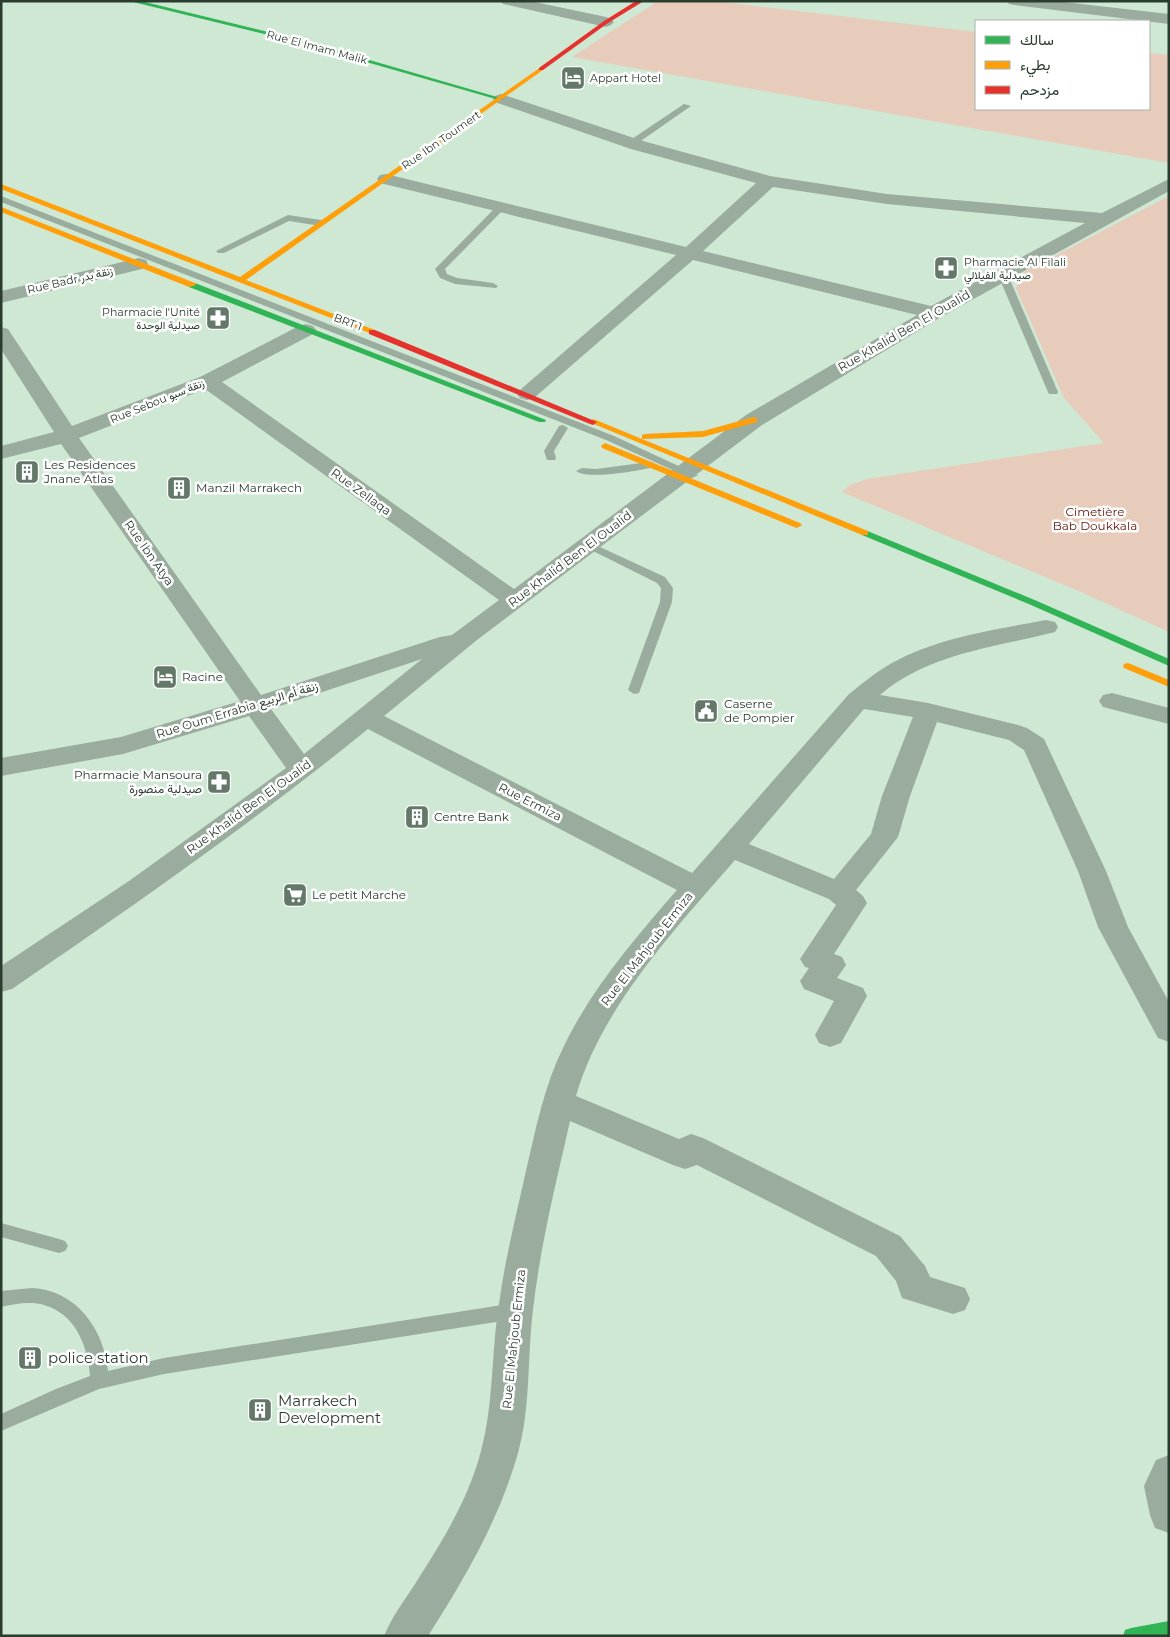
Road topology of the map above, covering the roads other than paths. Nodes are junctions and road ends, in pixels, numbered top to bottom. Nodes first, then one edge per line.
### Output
1 (132, 1) edge
2 (508, 1) edge
3 (641, 1) edge
4 (1014, 1) edge
5 (1119, 1) edge
6 (1142, 16) junction
7 (1169, 19) edge
8 (606, 22) junction
9 (501, 99) junction
10 (687, 106) dead end
11 (632, 143) junction
12 (386, 179) junction
13 (768, 182) junction
14 (1169, 184) edge
15 (1, 186) edge
16 (1, 199) edge
17 (501, 207) junction
18 (1, 209) edge
19 (1106, 219) junction
20 (321, 223) junction
21 (221, 251) dead end
22 (690, 253) junction
23 (140, 264) junction
24 (1003, 275) junction
25 (242, 279) junction
26 (493, 286) dead end
27 (1, 296) edge
28 (934, 313) junction
29 (306, 330) junction
30 (1, 333) edge
31 (207, 381) junction
32 (1054, 392) dead end
33 (528, 394) junction
34 (754, 420) junction
35 (563, 428) junction
36 (68, 435) junction
37 (628, 436) junction
38 (1, 453) edge
39 (551, 458) dead end
40 (649, 466) junction
41 (686, 470) junction
42 (582, 471) dead end
43 (807, 529) dead end
44 (589, 545) junction
45 (515, 601) junction
46 (1043, 626) dead end
47 (468, 635) junction
48 (1117, 660) dead end
49 (1169, 663) edge
50 (1169, 684) edge
51 (634, 690) dead end
52 (858, 700) junction
53 (1112, 701) dead end
54 (257, 705) junction
55 (928, 711) junction
56 (1169, 716) edge
57 (365, 717) junction
58 (1, 767) edge
59 (301, 770) junction
60 (730, 847) junction
61 (695, 887) junction
62 (840, 892) junction
63 (1, 981) edge
64 (1169, 1030) edge
65 (830, 1036) dead end
66 (558, 1102) junction
67 (1, 1230) edge
68 (59, 1246) dead end
69 (1, 1299) edge
70 (953, 1299) dead end
71 (515, 1311) junction
72 (99, 1381) junction
73 (1, 1423) edge
74 (1169, 1472) edge
75 (1169, 1515) edge
76 (1169, 1629) edge
77 (404, 1636) edge
78 (1131, 1636) edge

1 - 9 main road, Rue El Imam Malik
2 - 8 street
3 - 8 main road, Rue Ibn Toumert
4 - 6 street
5 - 6 street
6 - 7 street
8 - 9 main road, Rue Ibn Toumert
9 - 11 street
9 - 12 main road, Rue Ibn Toumert
10 - 11 lane
11 - 13 street
12 - 17 street
12 - 20 main road, Rue Ibn Toumert
13 - 19 street
13 - 22 street
14 - 19 street, Rue Khalid Ben El Oualid
15 - 25 main road
16 - 41 lane, BRT 1
17 - 22 street
17 - 26 lane
18 - 23 main road
19 - 24 street, Rue Khalid Ben El Oualid
20 - 21 lane
20 - 25 main road, Rue Ibn Toumert
22 - 28 street
22 - 33 street
23 - 27 street, Rue Badr زنقة بدر
23 - 29 main road
24 - 28 street, Rue Khalid Ben El Oualid
24 - 32 lane
25 - 33 main road
28 - 34 street, Rue Khalid Ben El Oualid
29 - 31 street, Rue Sebou زنقة سبو
29 - 35 main road
30 - 36 street, Rue Ibn Atya
31 - 36 street, Rue Sebou زنقة سبو
31 - 45 street, Rue Zellaqa
33 - 37 main road
34 - 37 main road
34 - 41 street, Rue Khalid Ben El Oualid
35 - 39 lane
35 - 40 main road
36 - 38 street, Rue Sebou زنقة سبو
36 - 54 street, Rue Ibn Atya
37 - 41 main road
40 - 41 main road
40 - 42 lane
41 - 43 main road
41 - 44 street, Rue Khalid Ben El Oualid
41 - 49 main road
44 - 45 street, Rue Khalid Ben El Oualid
44 - 51 lane
45 - 47 street, Rue Khalid Ben El Oualid
46 - 52 street, Rue El Mahjoub Ermiza
47 - 54 street, Rue Oum Errabia زنقة أم الربيع
47 - 57 street, Rue Khalid Ben El Oualid
48 - 50 main road
52 - 55 street
52 - 60 street, Rue El Mahjoub Ermiza
53 - 56 street
54 - 58 street, Rue Oum Errabia زنقة أم الربيع
54 - 59 street, Rue Ibn Atya
55 - 62 street
55 - 64 street
57 - 59 street, Rue Khalid Ben El Oualid
57 - 61 street, Rue Ermiza
59 - 63 street, Rue Khalid Ben El Oualid
60 - 61 street, Rue El Mahjoub Ermiza
60 - 62 street
61 - 66 street, Rue El Mahjoub Ermiza
62 - 65 street
66 - 70 street
66 - 71 street, Rue El Mahjoub Ermiza
67 - 68 lane
69 - 72 lane
71 - 72 lane
71 - 77 street, Rue El Mahjoub Ermiza
72 - 73 lane
74 - 75 street
76 - 78 main road

